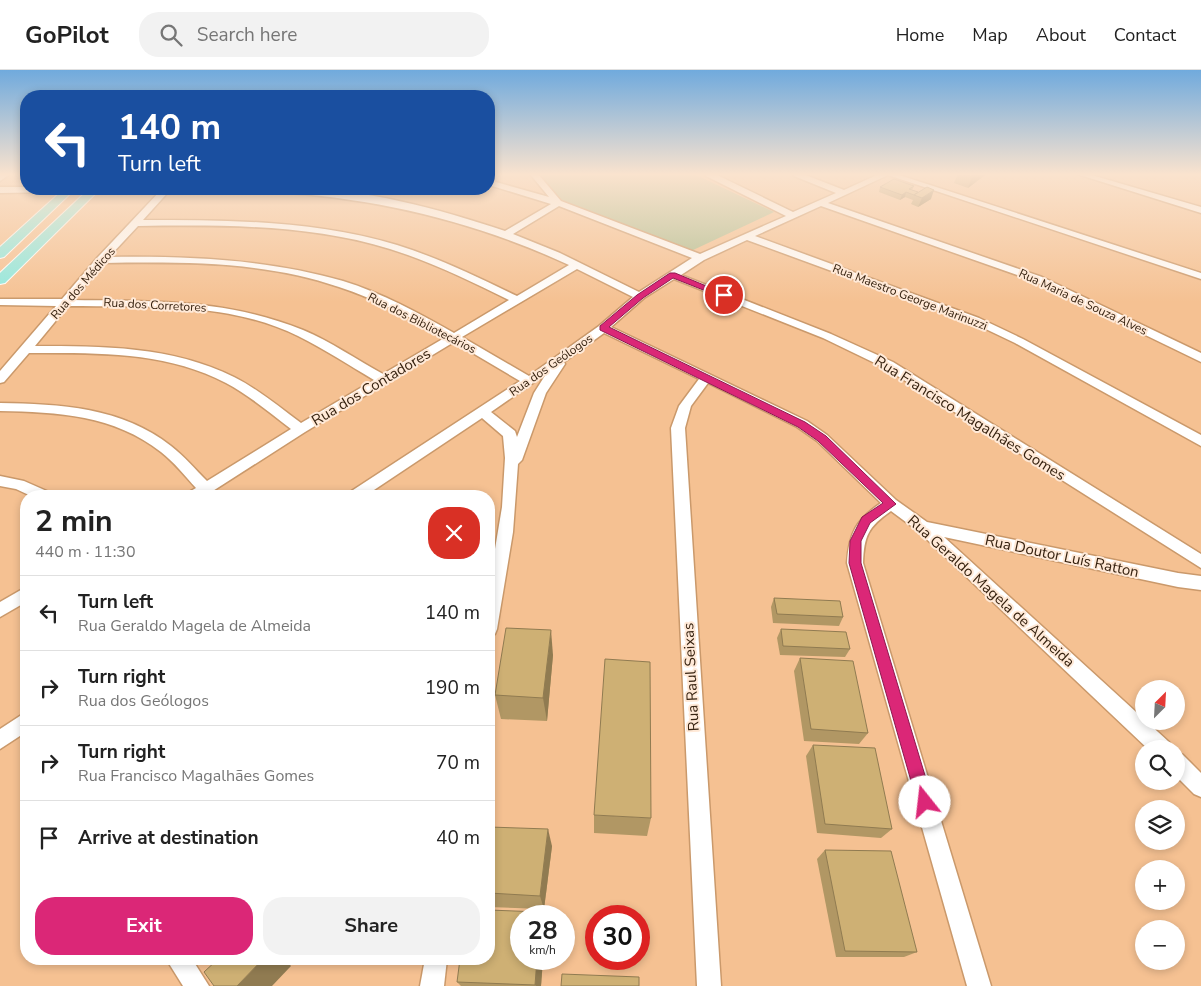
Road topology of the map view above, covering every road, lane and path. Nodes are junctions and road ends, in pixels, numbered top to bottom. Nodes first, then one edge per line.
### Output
1 (40, 217) edge
2 (66, 217) edge
3 (142, 217) edge
4 (448, 217) edge
5 (535, 217) edge
6 (593, 217) edge
7 (788, 217) edge
8 (859, 217) edge
9 (1026, 217) edge
10 (1033, 217) edge
11 (137, 222) junction
12 (506, 234) junction
13 (745, 236) junction
14 (0, 254) edge
15 (700, 258) junction
16 (101, 260) junction
17 (576, 265) junction
18 (1201, 269) edge
19 (672, 275) junction
20 (1201, 276) edge
21 (0, 280) edge
22 (640, 296) junction
23 (518, 300) junction
24 (0, 302) edge
25 (66, 302) junction
26 (603, 328) junction
27 (454, 338) junction
28 (26, 349) junction
29 (565, 354) junction
30 (1201, 358) edge
31 (707, 377) junction
32 (0, 378) edge
33 (384, 380) junction
34 (529, 382) junction
35 (0, 406) edge
36 (482, 412) junction
37 (300, 429) junction
38 (1201, 442) edge
39 (513, 464) junction
40 (0, 481) edge
41 (206, 489) joint
42 (32, 490) edge
43 (364, 490) edge
44 (891, 504) junction
45 (923, 527) junction
46 (1201, 562) edge
47 (1201, 583) edge
48 (495, 593) edge
49 (20, 598) edge
50 (0, 610) edge
51 (20, 725) edge
52 (0, 740) edge
53 (1152, 740) edge
54 (1185, 771) edge
55 (1201, 787) edge
56 (182, 965) edge
57 (435, 965) edge
58 (197, 986) edge
59 (432, 986) edge
60 (709, 986) edge
61 (979, 986) edge

1 - 14 main road
2 - 21 main road
3 - 11 street, Rua dos Médicos
4 - 12 street
5 - 12 street
6 - 15 street
7 - 13 street, Rua dos Geólogos
8 - 30 street, Rua Maria de Souza Alves
9 - 20 street
10 - 18 street
11 - 16 street, Rua dos Médicos
11 - 23 street
12 - 17 street
13 - 15 street, Rua dos Geólogos
13 - 38 street, Rua Maestro George Marinuzzi
15 - 19 street, Rua dos Geólogos
16 - 25 street, Rua dos Médicos
16 - 27 street, Rua dos Bibliotecários
17 - 22 street
17 - 23 street, Rua dos Contadores
19 - 22 street, Rua dos Geólogos
19 - 46 street, Rua Francisco Magalhães Gomes
22 - 26 street, Rua dos Geólogos
23 - 27 street, Rua dos Contadores
24 - 25 street, Rua dos Corretores
25 - 28 street, Rua dos Médicos
25 - 33 street, Rua dos Corretores
26 - 29 street, Rua dos Geólogos
26 - 31 street, Rua Geraldo Magela de Almeida
27 - 33 street, Rua dos Contadores
27 - 34 street, Rua dos Bibliotecários
28 - 32 street, Rua dos Médicos
28 - 37 street
29 - 34 street, Rua dos Geólogos
29 - 39 street
31 - 44 street, Rua Geraldo Magela de Almeida
31 - 60 street, Rua Raul Seixas
33 - 37 street, Rua dos Contadores
34 - 36 street, Rua dos Geólogos
35 - 41 street
36 - 39 street
36 - 43 street, Rua dos Geólogos
37 - 41 street, Rua dos Contadores
39 - 48 street
40 - 42 street
44 - 45 street, Rua Geraldo Magela de Almeida
44 - 61 street
45 - 47 street, Rua Doutor Luís Ratton
45 - 53 street, Rua Geraldo Magela de Almeida
49 - 50 street
51 - 52 street
54 - 55 street
56 - 58 street
57 - 59 street

